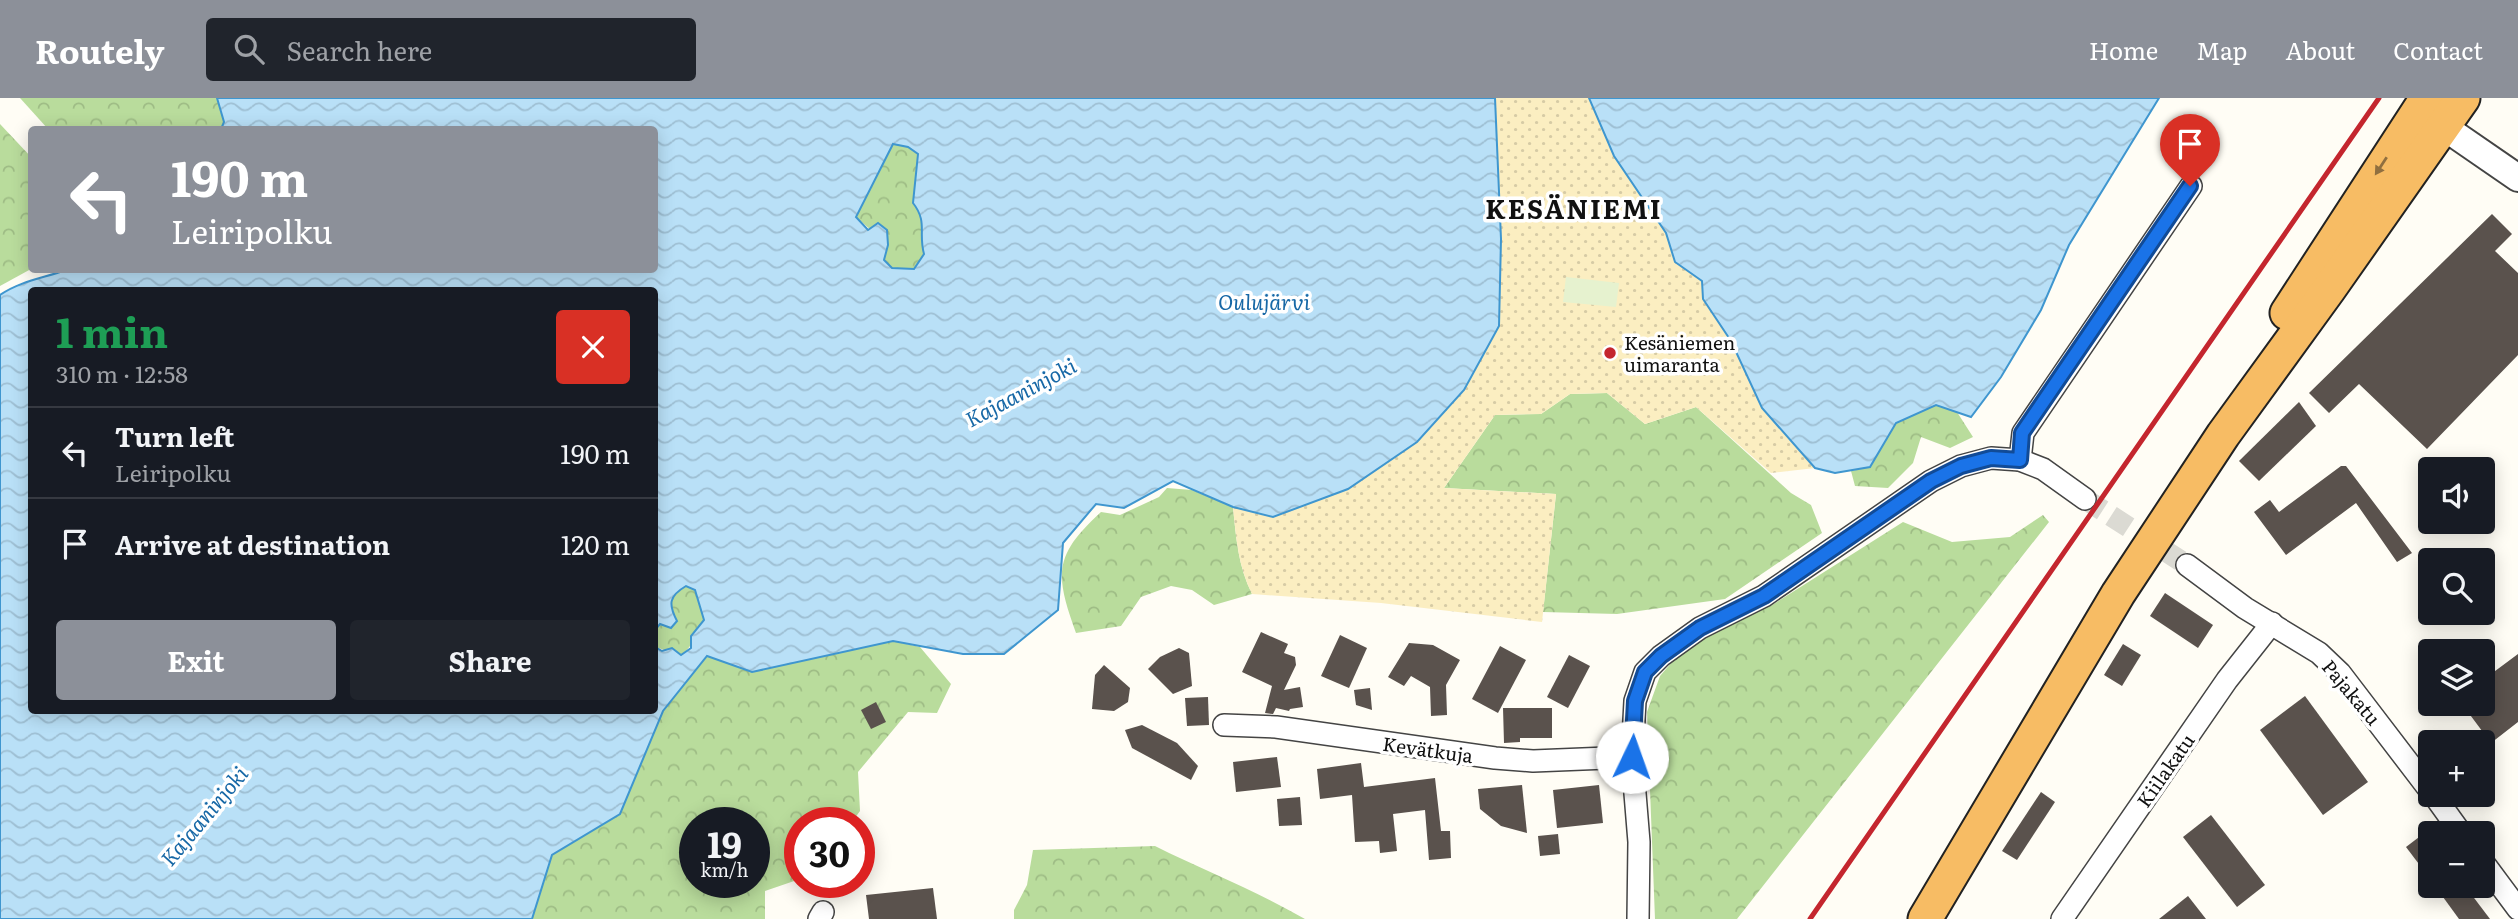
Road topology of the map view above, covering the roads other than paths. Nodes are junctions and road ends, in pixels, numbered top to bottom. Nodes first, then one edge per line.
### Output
1 (2463, 98) edge
2 (2430, 112) edge
3 (2518, 178) edge
4 (2190, 186) dead end
5 (2020, 460) junction
6 (2084, 499) tunnel mouth
7 (2187, 565) tunnel mouth
8 (2272, 623) junction
9 (1224, 725) dead end
10 (1632, 757) junction
11 (2418, 775) edge
12 (2495, 878) edge
13 (2518, 909) edge
14 (1638, 919) edge
15 (1925, 919) edge
16 (2062, 919) edge

1 - 2 highway
2 - 3 street
2 - 15 highway
4 - 5 street
5 - 6 street
5 - 10 street
7 - 8 street, Pajakatu
8 - 11 street, Pajakatu
8 - 16 street, Kiilakatu
9 - 10 street, Kevätkuja
10 - 14 street
12 - 13 street

